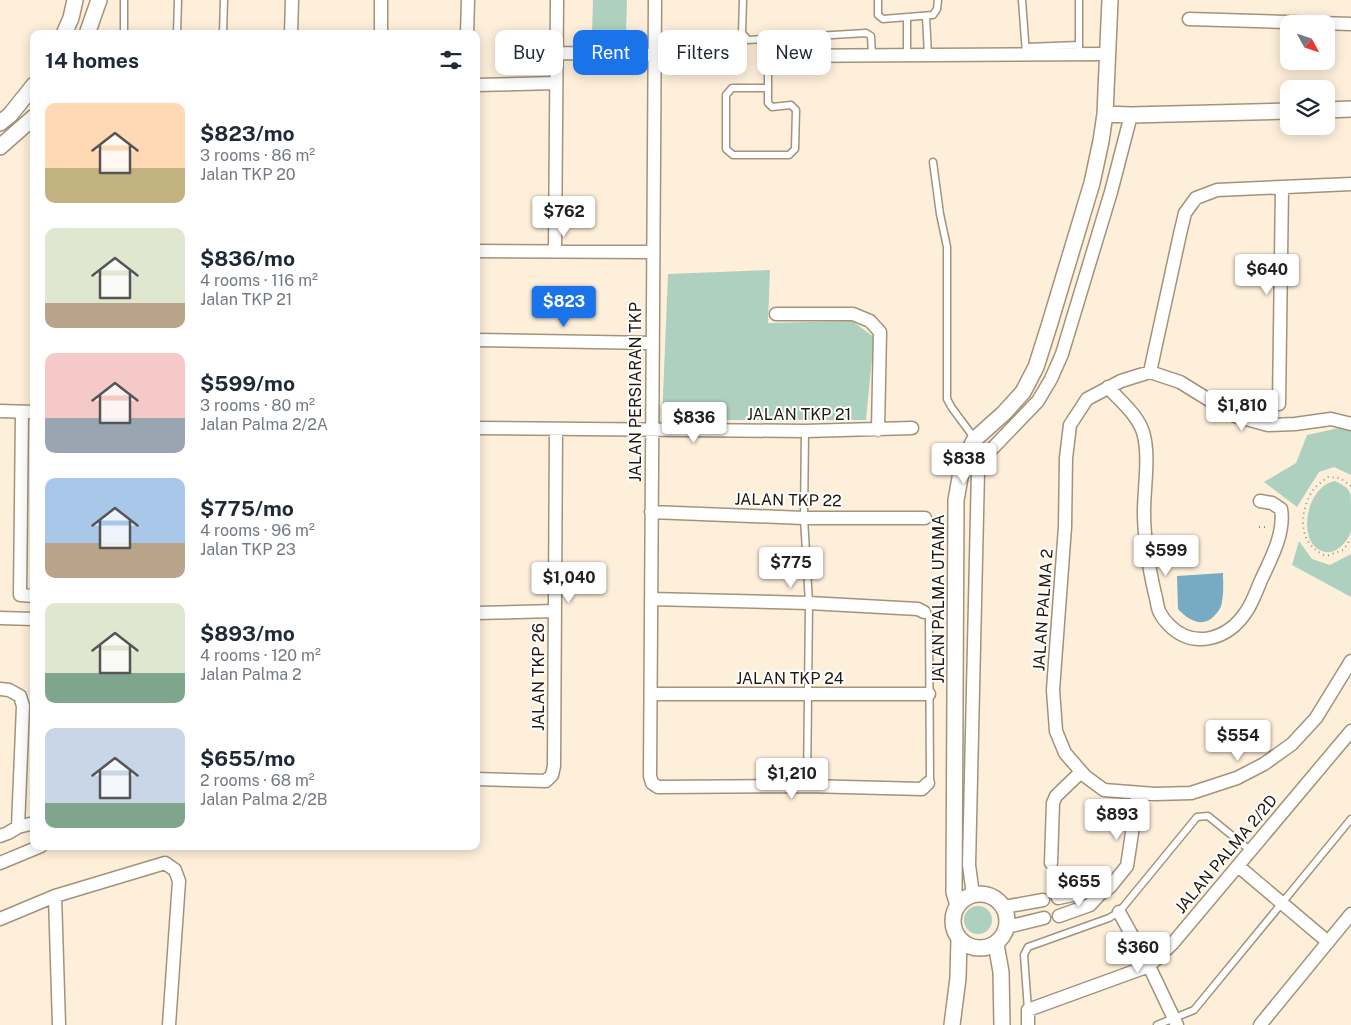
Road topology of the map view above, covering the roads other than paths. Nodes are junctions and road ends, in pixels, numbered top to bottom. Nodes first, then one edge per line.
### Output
1 (75, 0) edge
2 (99, 0) edge
3 (124, 0) edge
4 (178, 0) edge
5 (224, 0) edge
6 (292, 0) edge
7 (381, 0) edge
8 (468, 0) edge
9 (557, 0) edge
10 (655, 0) edge
11 (742, 0) edge
12 (878, 0) edge
13 (938, 0) edge
14 (1022, 0) edge
15 (1079, 0) edge
16 (1110, 0) edge
17 (926, 17) junction
18 (907, 18) junction
19 (1189, 19) dead end
20 (1351, 24) edge
21 (66, 30) edge
22 (88, 30) edge
23 (124, 30) edge
24 (177, 30) edge
25 (223, 30) edge
26 (291, 30) edge
27 (381, 30) edge
28 (467, 30) edge
29 (556, 30) edge
30 (1079, 50) junction
31 (1026, 51) junction
32 (563, 53) edge
33 (654, 54) junction
34 (1108, 54) junction
35 (831, 55) edge
36 (872, 55) junction
37 (907, 55) junction
38 (928, 55) junction
39 (556, 75) edge
40 (768, 75) edge
41 (556, 83) junction
42 (480, 85) edge
43 (768, 88) junction
44 (30, 90) edge
45 (1351, 109) edge
46 (1335, 110) edge
47 (1280, 111) edge
48 (1105, 114) junction
49 (1131, 115) junction
50 (30, 121) edge
51 (0, 123) edge
52 (0, 148) edge
53 (933, 162) dead end
54 (1351, 184) edge
55 (1282, 187) junction
56 (480, 251) edge
57 (555, 251) junction
58 (652, 252) junction
59 (776, 314) dead end
60 (480, 340) edge
61 (652, 343) junction
62 (1150, 372) junction
63 (1108, 387) junction
64 (1279, 404) dead end
65 (0, 411) edge
66 (28, 412) edge
67 (1351, 424) edge
68 (480, 428) edge
69 (912, 428) dead end
70 (556, 429) junction
71 (651, 430) junction
72 (878, 430) junction
73 (806, 431) junction
74 (975, 439) junction
75 (1260, 502) dead end
76 (651, 512) junction
77 (804, 518) junction
78 (925, 518) dead end
79 (30, 595) edge
80 (651, 599) junction
81 (809, 603) junction
82 (555, 611) junction
83 (924, 612) joint
84 (480, 613) edge
85 (0, 618) edge
86 (30, 620) edge
87 (1351, 660) edge
88 (1346, 682) edge
89 (0, 689) edge
90 (651, 694) junction
91 (807, 694) junction
92 (929, 694) junction
93 (1351, 731) edge
94 (1082, 772) junction
95 (480, 779) edge
96 (928, 783) joint
97 (807, 786) junction
98 (1138, 793) junction
99 (1351, 819) edge
100 (30, 824) edge
101 (18, 826) junction
102 (0, 836) edge
103 (31, 850) edge
104 (1250, 851) junction
105 (0, 863) edge
106 (1050, 863) dead end
107 (1238, 866) junction
108 (1100, 894) junction
109 (973, 895) junction
110 (55, 896) junction
111 (1058, 898) dead end
112 (1043, 900) dead end
113 (1282, 903) junction
114 (958, 905) junction
115 (1004, 908) junction
116 (1119, 912) junction
117 (1351, 914) edge
118 (1059, 916) dead end
119 (1044, 918) dead end
120 (0, 920) edge
121 (1007, 927) junction
122 (959, 939) junction
123 (1328, 942) junction
124 (996, 944) junction
125 (1150, 966) junction
126 (1028, 1010) junction
127 (1176, 1022) edge
128 (59, 1025) edge
129 (169, 1025) edge
130 (952, 1025) edge
131 (1002, 1025) edge
132 (1028, 1025) edge
133 (1157, 1025) edge
134 (1260, 1025) edge

1 - 21 street
2 - 22 street
3 - 23 lane
4 - 24 lane
5 - 25 lane
6 - 26 street
7 - 27 street
8 - 28 street
9 - 29 street
10 - 33 street, JALAN PERSIARAN TKP
11 - 36 lane
12 - 18 lane
13 - 17 lane
14 - 31 lane
15 - 30 lane
16 - 34 street, JALAN PALMA UTAMA
17 - 18 lane
17 - 38 lane
18 - 37 lane
19 - 20 street
30 - 31 street
30 - 34 street
31 - 38 street
32 - 33 street
33 - 58 street, JALAN PERSIARAN TKP
34 - 48 street, JALAN PALMA UTAMA
35 - 36 street
36 - 37 street
37 - 38 street
39 - 41 street
40 - 43 lane
41 - 42 street
41 - 57 street
43 - 43 lane
44 - 51 street
45 - 46 street
47 - 49 street
48 - 49 street
48 - 74 street, JALAN PALMA UTAMA
49 - 109 street
50 - 52 street
53 - 74 lane
54 - 55 street
55 - 62 street
55 - 64 street
56 - 57 street
57 - 58 street
58 - 61 street, JALAN PERSIARAN TKP
59 - 72 street
60 - 61 street
61 - 71 street, JALAN PERSIARAN TKP
62 - 63 street, JALAN PALMA 2
62 - 67 street
63 - 75 street
63 - 94 street, JALAN PALMA 2
65 - 66 street
66 - 79 street
68 - 70 street, JALAN TKP 21
69 - 72 street, JALAN TKP 21
70 - 71 street, JALAN TKP 21
70 - 82 street, JALAN TKP 26
71 - 73 street, JALAN TKP 21
71 - 76 street, JALAN PERSIARAN TKP
72 - 73 street, JALAN TKP 21
73 - 77 lane
74 - 114 street, JALAN PALMA UTAMA
76 - 77 street, JALAN TKP 22
76 - 80 street, JALAN PERSIARAN TKP
77 - 78 street, JALAN TKP 22
77 - 81 lane
80 - 81 street
80 - 90 street, JALAN PERSIARAN TKP
81 - 83 street
81 - 91 lane
82 - 84 street
82 - 95 street, JALAN TKP 26
83 - 92 lane
85 - 86 street
87 - 88 street, JALAN PALMA 2
88 - 98 street, JALAN PALMA 2
89 - 101 street
90 - 91 street, JALAN TKP 24
90 - 97 street, JALAN PERSIARAN TKP
91 - 92 street, JALAN TKP 24
91 - 97 lane
92 - 96 lane
93 - 104 street, JALAN PALMA 2/2D
94 - 98 street, JALAN PALMA 2
94 - 106 street
96 - 97 street
98 - 108 street
99 - 113 lane
100 - 101 street
101 - 102 street
103 - 105 street
104 - 107 street, JALAN PALMA 2/2D
104 - 116 lane
107 - 113 street
107 - 125 street, JALAN PALMA 2/2D
108 - 111 street
108 - 118 street
109 - 114 street
109 - 115 street
110 - 120 street
110 - 128 street
110 - 129 street
112 - 115 street
113 - 123 street
113 - 127 lane
114 - 122 street
115 - 121 street
116 - 125 street
116 - 126 lane
117 - 123 street
119 - 121 street
121 - 124 street
122 - 124 street
122 - 130 street
123 - 134 street
124 - 131 street
125 - 126 street, JALAN PALMA 2/2D
125 - 127 street
126 - 132 street
127 - 133 lane

